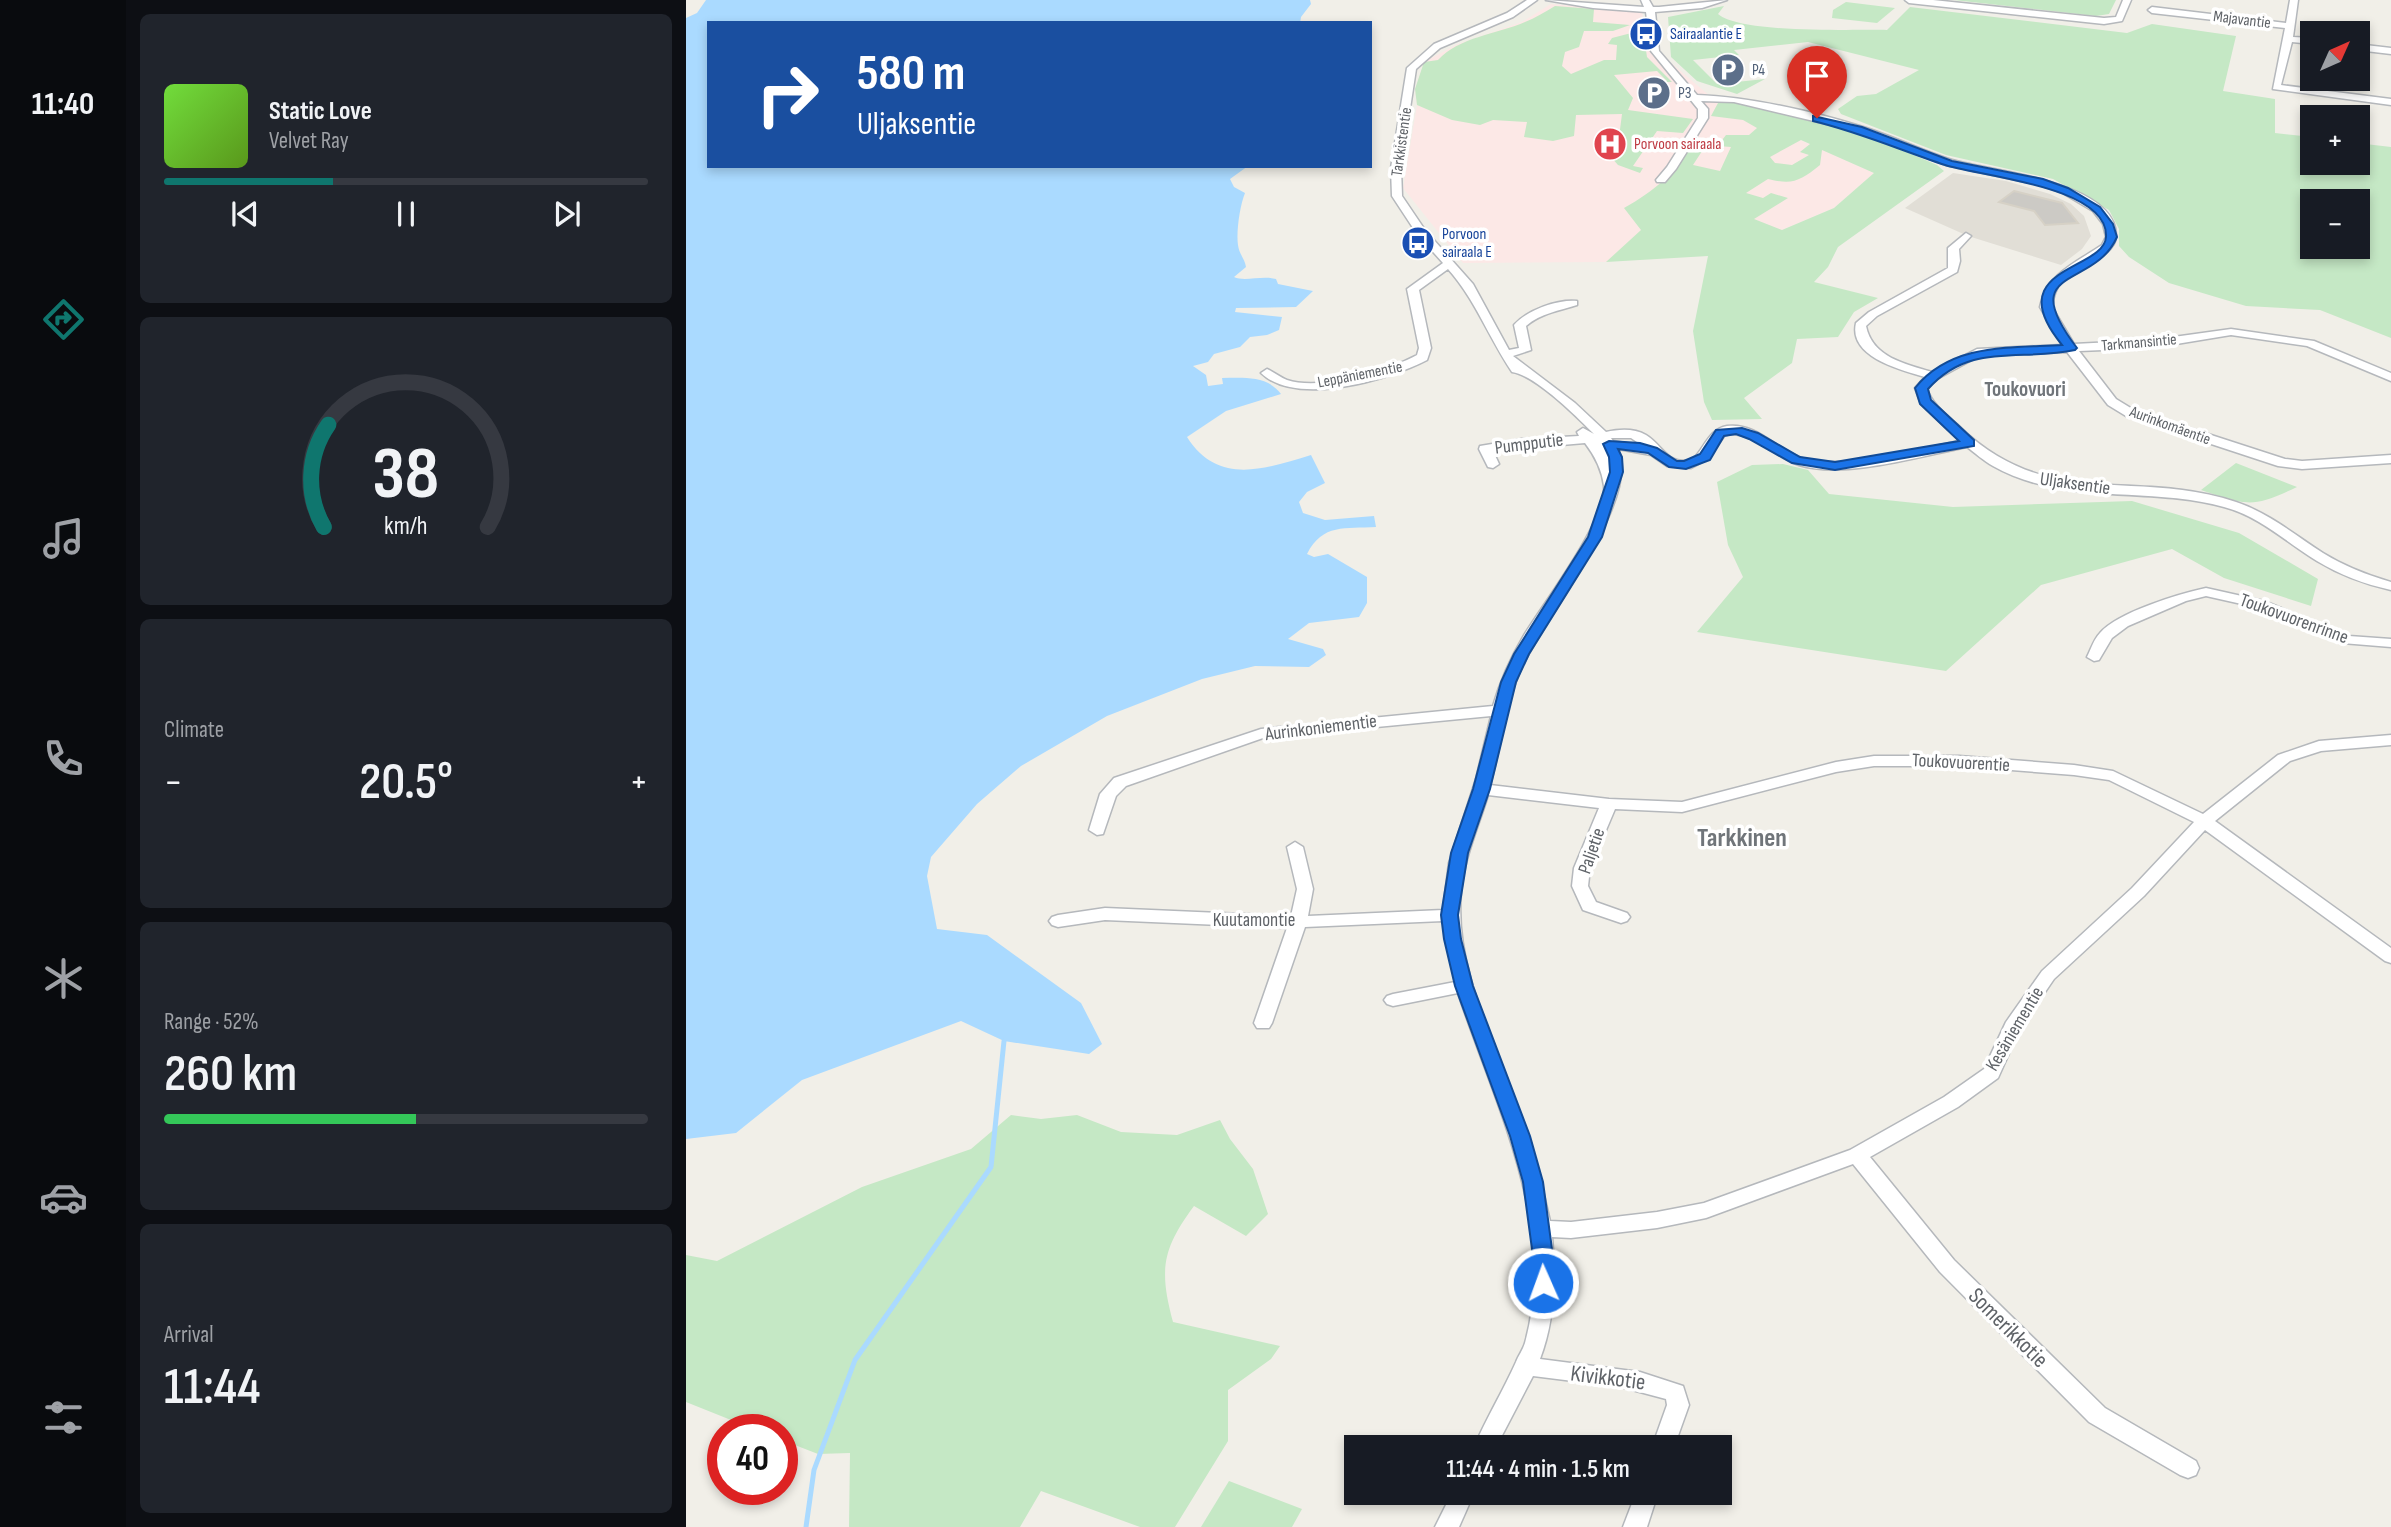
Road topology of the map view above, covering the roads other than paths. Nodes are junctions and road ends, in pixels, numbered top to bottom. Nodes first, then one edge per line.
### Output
1 (1533, 0) edge
2 (1550, 0) edge
3 (1645, 0) edge
4 (1723, 0) edge
5 (1909, 0) edge
6 (2127, 0) edge
7 (2294, 0) edge
8 (1650, 10) junction
9 (2152, 10) dead end
10 (2290, 26) junction
11 (2288, 39) junction
12 (2300, 40) edge
13 (2370, 49) edge
14 (2391, 51) edge
15 (1696, 98) junction
16 (2391, 102) edge
17 (1661, 180) dead end
18 (1966, 236) dead end
19 (1450, 263) junction
20 (1573, 303) dead end
21 (2071, 348) junction
22 (1509, 357) junction
23 (1267, 373) dead end
24 (1933, 376) junction
25 (2391, 377) edge
26 (1600, 439) junction
27 (1969, 443) junction
28 (2391, 459) edge
29 (1493, 464) dead end
30 (1611, 487) junction
31 (2391, 586) edge
32 (2391, 643) edge
33 (2094, 657) dead end
34 (1500, 710) junction
35 (2391, 740) edge
36 (1482, 789) junction
37 (1609, 804) junction
38 (2204, 821) junction
39 (1097, 830) dead end
40 (1295, 847) dead end
41 (1450, 915) junction
42 (1621, 917) dead end
43 (1299, 920) junction
44 (1058, 921) dead end
45 (2391, 957) edge
46 (1464, 986) junction
47 (1393, 1000) dead end
48 (1263, 1023) dead end
49 (1857, 1155) junction
50 (1540, 1228) junction
51 (1525, 1365) junction
52 (1491, 1435) edge
53 (1667, 1435) edge
54 (2188, 1468) dead end
55 (1457, 1505) edge
56 (1643, 1505) edge
57 (1447, 1527) edge
58 (1635, 1527) edge

1 - 19 street, Tarkkistentie
2 - 8 street
3 - 8 street
4 - 8 street
5 - 6 street
7 - 10 street
8 - 15 street
9 - 10 street, Majavantie
10 - 11 street
11 - 12 street
11 - 16 street
13 - 14 street
15 - 17 street
15 - 21 street, Aurinkomäentie
18 - 24 street
19 - 22 street, Tarkkistentie
19 - 23 street, Leppäniementie
20 - 22 street
21 - 24 street, Tarkmansintie
21 - 25 street, Tarkmansintie
21 - 28 street, Aurinkomäentie
22 - 26 street, Tarkkistentie
24 - 27 street
26 - 27 street
26 - 29 street, Pumpputie
26 - 30 street, Tarkkistentie
26 - 30 street
27 - 31 street, Uljaksentie
30 - 34 street
32 - 33 street, Toukovuorenrinne
34 - 36 street
34 - 39 street, Aurinkoniementie
35 - 38 street, Kesäniementie
36 - 37 street, Toukovuorentie
36 - 41 street
37 - 38 street, Toukovuorentie
37 - 42 street, Paljetie
38 - 45 street, Toukovuorentie
38 - 49 street, Kesäniementie
40 - 43 street
41 - 43 street, Kuutamontie
41 - 46 street
43 - 44 street, Kuutamontie
43 - 48 street
46 - 47 street
46 - 50 street
49 - 50 street, Kesäniementie
49 - 54 street, Somerikkotie
50 - 51 street
51 - 52 street
51 - 53 street, Kivikkotie
55 - 57 street
56 - 58 street

